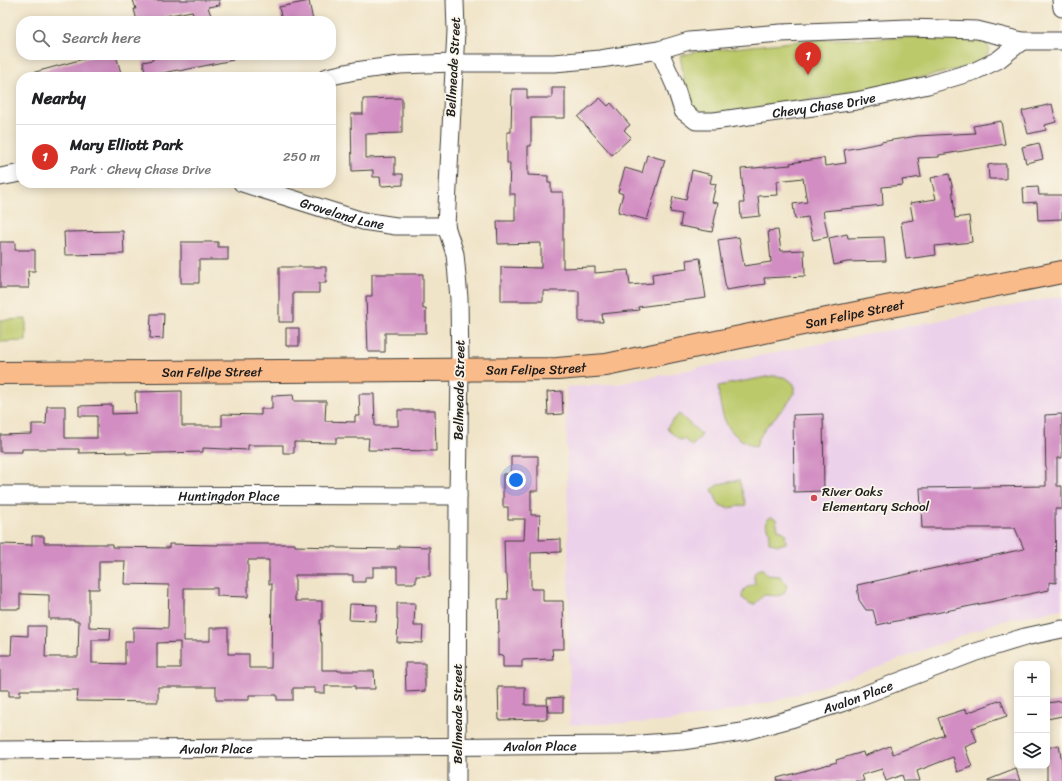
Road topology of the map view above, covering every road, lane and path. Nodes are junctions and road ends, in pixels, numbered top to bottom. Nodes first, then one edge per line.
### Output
1 (456, 0) edge
2 (1061, 0) edge
3 (1062, 8) edge
4 (1022, 41) junction
5 (1062, 42) edge
6 (659, 50) junction
7 (453, 63) junction
8 (336, 75) edge
9 (16, 174) edge
10 (0, 177) edge
11 (258, 188) edge
12 (446, 226) junction
13 (1062, 272) edge
14 (460, 370) junction
15 (0, 373) edge
16 (0, 496) edge
17 (458, 496) junction
18 (1062, 628) edge
19 (456, 747) junction
20 (0, 750) edge
21 (457, 781) edge

1 - 7 street, Bellmeade Street
2 - 3 street
4 - 5 street
4 - 6 street
4 - 6 street, Chevy Chase Drive
6 - 7 street
7 - 8 street
7 - 12 street, Bellmeade Street
9 - 10 street
11 - 12 street, Groveland Lane
12 - 14 street, Bellmeade Street
13 - 14 main road, San Felipe Street
14 - 15 main road, San Felipe Street
14 - 17 street, Bellmeade Street
16 - 17 street, Huntingdon Place
17 - 19 street, Bellmeade Street
18 - 19 street, Avalon Place
19 - 20 street, Avalon Place
19 - 21 street, Bellmeade Street

